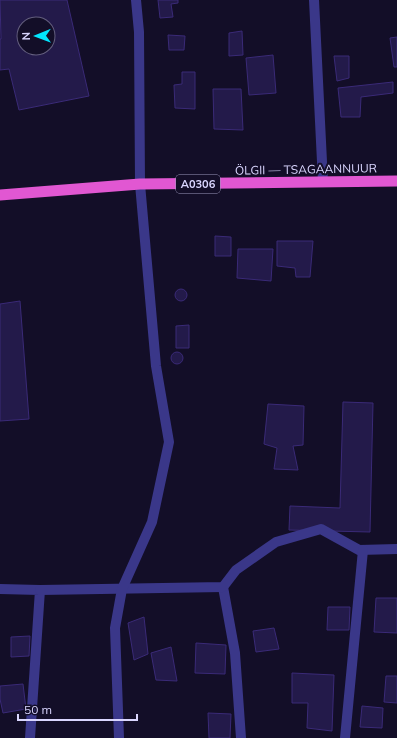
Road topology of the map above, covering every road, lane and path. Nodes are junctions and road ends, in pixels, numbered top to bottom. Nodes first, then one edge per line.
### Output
1 (136, 0) edge
2 (314, 0) edge
3 (397, 181) edge
4 (323, 182) junction
5 (140, 184) junction
6 (0, 195) edge
7 (397, 549) edge
8 (363, 550) junction
9 (223, 587) junction
10 (0, 589) edge
11 (122, 589) junction
12 (40, 590) junction
13 (30, 738) edge
14 (119, 738) edge
15 (241, 738) edge
16 (345, 738) edge

1 - 5 street
2 - 4 street
3 - 4 highway, ÖLGII — TSAGAANNUUR / A0306
4 - 5 highway, ÖLGII — TSAGAANNUUR / A0306
5 - 6 highway, ÖLGII — TSAGAANNUUR / A0306
5 - 11 street
7 - 8 street
8 - 9 street
8 - 16 street
9 - 11 street
9 - 15 street
10 - 12 street
11 - 12 street
11 - 14 street
12 - 13 street

